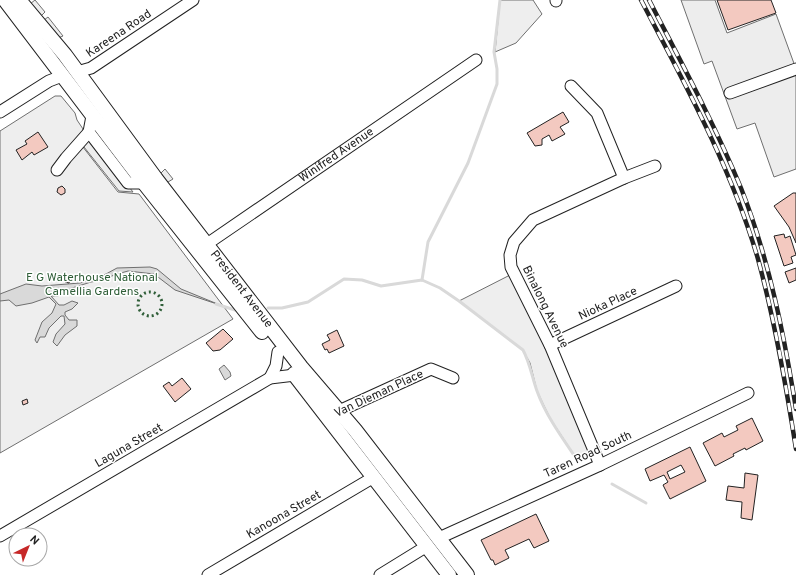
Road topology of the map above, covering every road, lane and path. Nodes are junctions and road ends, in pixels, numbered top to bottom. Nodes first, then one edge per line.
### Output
1 (5, 0) edge
2 (19, 0) edge
3 (193, 0) edge
4 (476, 60) dead end
5 (796, 69) edge
6 (77, 72) junction
7 (62, 76) junction
8 (789, 76) edge
9 (571, 86) dead end
10 (730, 93) dead end
11 (0, 112) edge
12 (92, 116) junction
13 (88, 132) junction
14 (655, 166) dead end
15 (57, 170) dead end
16 (624, 178) junction
17 (144, 183) junction
18 (202, 248) junction
19 (676, 286) dead end
20 (550, 345) junction
21 (278, 352) junction
22 (295, 375) junction
23 (270, 378) junction
24 (453, 378) dead end
25 (748, 393) dead end
26 (333, 414) junction
27 (600, 465) junction
28 (374, 478) junction
29 (0, 536) edge
30 (439, 538) junction
31 (427, 546) junction
32 (208, 575) edge
33 (380, 575) edge
34 (449, 575) edge
35 (467, 575) edge

1 - 7 main road, President Avenue
2 - 6 main road, President Avenue
3 - 6 street, Kareena Road
4 - 18 street, Winifred Avenue
5 - 8 street
6 - 7 main road
6 - 18 main road, President Avenue
7 - 11 street
7 - 12 main road, President Avenue
8 - 10 street
9 - 16 street
12 - 13 street
12 - 17 main road, President Avenue
13 - 15 street
13 - 17 street
14 - 16 street, Binalong Avenue
16 - 20 street, Binalong Avenue
17 - 18 main road, President Avenue
18 - 21 main road, President Avenue
18 - 26 main road, President Avenue
19 - 20 street, Nioka Place
20 - 27 street, Binalong Avenue
21 - 22 main road, President Avenue
21 - 23 street
22 - 23 street, Laguna Street
22 - 26 main road, President Avenue
23 - 29 street, Laguna Street
24 - 26 street, Van Dieman Place
25 - 27 street, Taren Road South
26 - 28 main road, President Avenue
26 - 30 main road, President Avenue
27 - 30 street, Taren Road South
28 - 31 main road, President Avenue
28 - 32 street, Kanoona Street
30 - 31 main road
30 - 35 main road, President Avenue
31 - 33 street
31 - 34 main road, President Avenue

